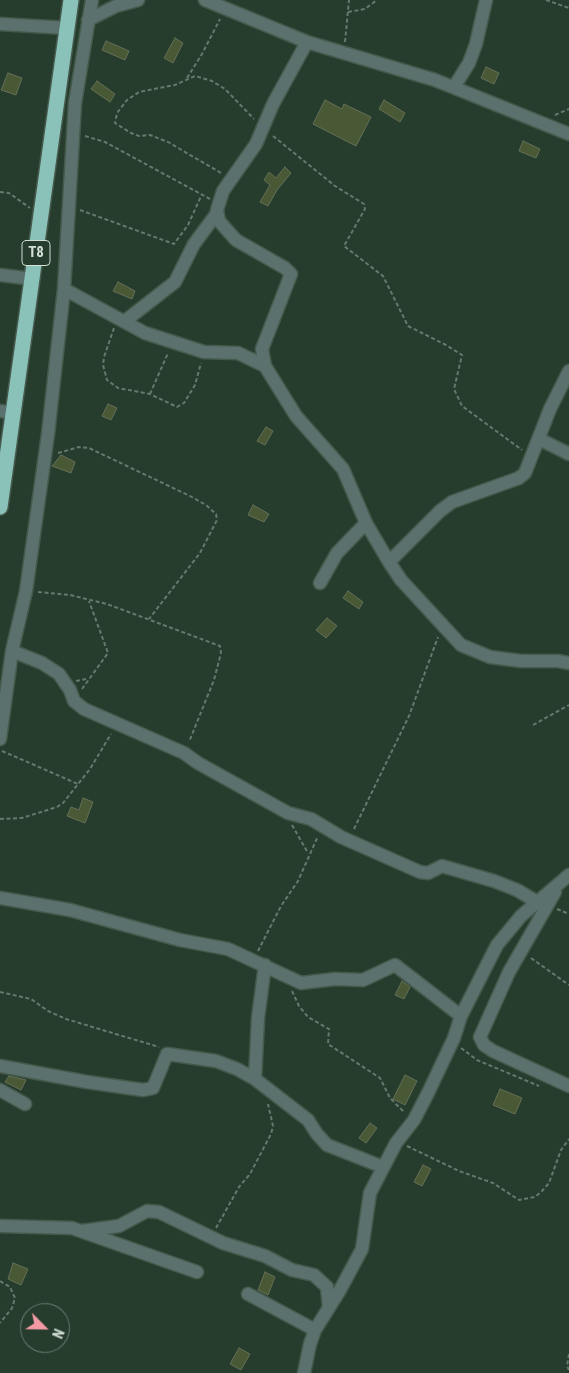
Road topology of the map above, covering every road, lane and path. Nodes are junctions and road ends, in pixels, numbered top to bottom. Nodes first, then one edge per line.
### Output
1 (71, 0) edge
2 (92, 0) edge
3 (138, 0) edge
4 (205, 0) edge
5 (349, 0) edge
6 (377, 0) edge
7 (486, 0) edge
8 (546, 0) edge
9 (559, 0) edge
10 (562, 4) junction
11 (224, 8) junction
12 (569, 8) edge
13 (348, 12) junction
14 (88, 20) junction
15 (0, 24) edge
16 (66, 28) junction
17 (307, 42) junction
18 (344, 54) junction
19 (187, 78) junction
20 (454, 87) junction
21 (263, 128) junction
22 (73, 133) junction
23 (569, 134) edge
24 (230, 179) junction
25 (0, 192) edge
26 (202, 194) junction
27 (69, 205) junction
28 (217, 208) junction
29 (41, 216) junction
30 (0, 276) edge
31 (32, 279) junction
32 (64, 290) junction
33 (124, 321) junction
34 (171, 342) junction
35 (204, 352) junction
36 (265, 366) junction
37 (569, 371) edge
38 (150, 394) junction
39 (7, 412) edge
40 (539, 439) junction
41 (569, 454) edge
42 (45, 456) junction
43 (533, 457) junction
44 (0, 507) edge
45 (366, 522) junction
46 (388, 562) junction
47 (320, 583) dead end
48 (26, 591) junction
49 (89, 600) junction
50 (149, 619) junction
51 (442, 626) junction
52 (12, 651) junction
53 (569, 663) edge
54 (74, 702) junction
55 (569, 705) edge
56 (118, 725) junction
57 (533, 725) dead end
58 (0, 739) edge
59 (0, 750) edge
60 (184, 753) junction
61 (78, 784) junction
62 (288, 813) junction
63 (0, 819) edge
64 (321, 824) junction
65 (350, 841) junction
66 (309, 854) junction
67 (565, 878) edge
68 (0, 898) edge
69 (537, 902) junction
70 (522, 945) junction
71 (253, 959) junction
72 (265, 965) junction
73 (288, 978) junction
74 (569, 985) edge
75 (0, 992) edge
76 (461, 1016) junction
77 (454, 1038) junction
78 (174, 1055) junction
79 (0, 1066) edge
80 (260, 1083) junction
81 (569, 1086) edge
82 (543, 1088) dead end
83 (0, 1090) edge
84 (25, 1104) dead end
85 (414, 1120) junction
86 (569, 1139) edge
87 (396, 1143) junction
88 (383, 1167) junction
89 (0, 1226) edge
90 (82, 1231) junction
91 (212, 1238) junction
92 (198, 1272) dead end
93 (0, 1281) edge
94 (248, 1294) dead end
95 (329, 1308) junction
96 (0, 1323) edge
97 (316, 1330) junction
98 (569, 1354) edge
99 (569, 1370) edge
100 (304, 1373) edge

1 - 16 highway, T8
2 - 14 street
3 - 14 street
4 - 11 street
5 - 13 path
6 - 13 path
7 - 20 street
8 - 10 path
9 - 10 path
10 - 12 path
11 - 17 street
11 - 19 path
13 - 18 path
14 - 22 street
15 - 16 street
16 - 29 highway, T8
17 - 18 street
17 - 21 street
18 - 20 street
19 - 21 path
19 - 24 path
20 - 23 street
21 - 24 street
21 - 43 path
22 - 26 path
22 - 27 street
24 - 28 street
25 - 29 path
26 - 27 path
26 - 28 path
27 - 32 street
28 - 33 street
28 - 36 street
29 - 31 highway, T8
30 - 31 street
31 - 39 highway, T8
32 - 33 street
32 - 42 street
33 - 34 street
33 - 38 path
34 - 35 street
34 - 38 path
35 - 36 street
35 - 38 path
36 - 45 street
37 - 40 street
39 - 44 highway, T8
40 - 41 street
40 - 43 street
42 - 48 street
42 - 50 path
43 - 46 street
45 - 46 street
45 - 47 street
46 - 51 street
48 - 49 path
48 - 52 street
49 - 50 path
49 - 54 path
50 - 60 path
51 - 53 street
51 - 65 path
52 - 54 street
52 - 58 street
54 - 56 street
55 - 57 path
56 - 60 street
56 - 61 path
59 - 61 path
60 - 62 street
61 - 63 path
62 - 64 street
62 - 66 path
64 - 65 street
64 - 66 path
65 - 69 street
66 - 71 path
67 - 69 street
67 - 70 street
68 - 71 street
69 - 76 street
70 - 74 path
70 - 81 street
71 - 72 street
72 - 73 street
72 - 80 street
73 - 76 street
73 - 85 path
75 - 78 path
76 - 77 street
77 - 82 path
77 - 85 street
78 - 79 street
78 - 80 street
80 - 88 street
80 - 91 path
83 - 84 street
85 - 87 street
86 - 87 path
87 - 88 street
88 - 95 street
89 - 90 street
90 - 91 street
90 - 92 street
91 - 95 street
93 - 96 path
94 - 97 street
95 - 97 street
97 - 100 street
98 - 99 path

